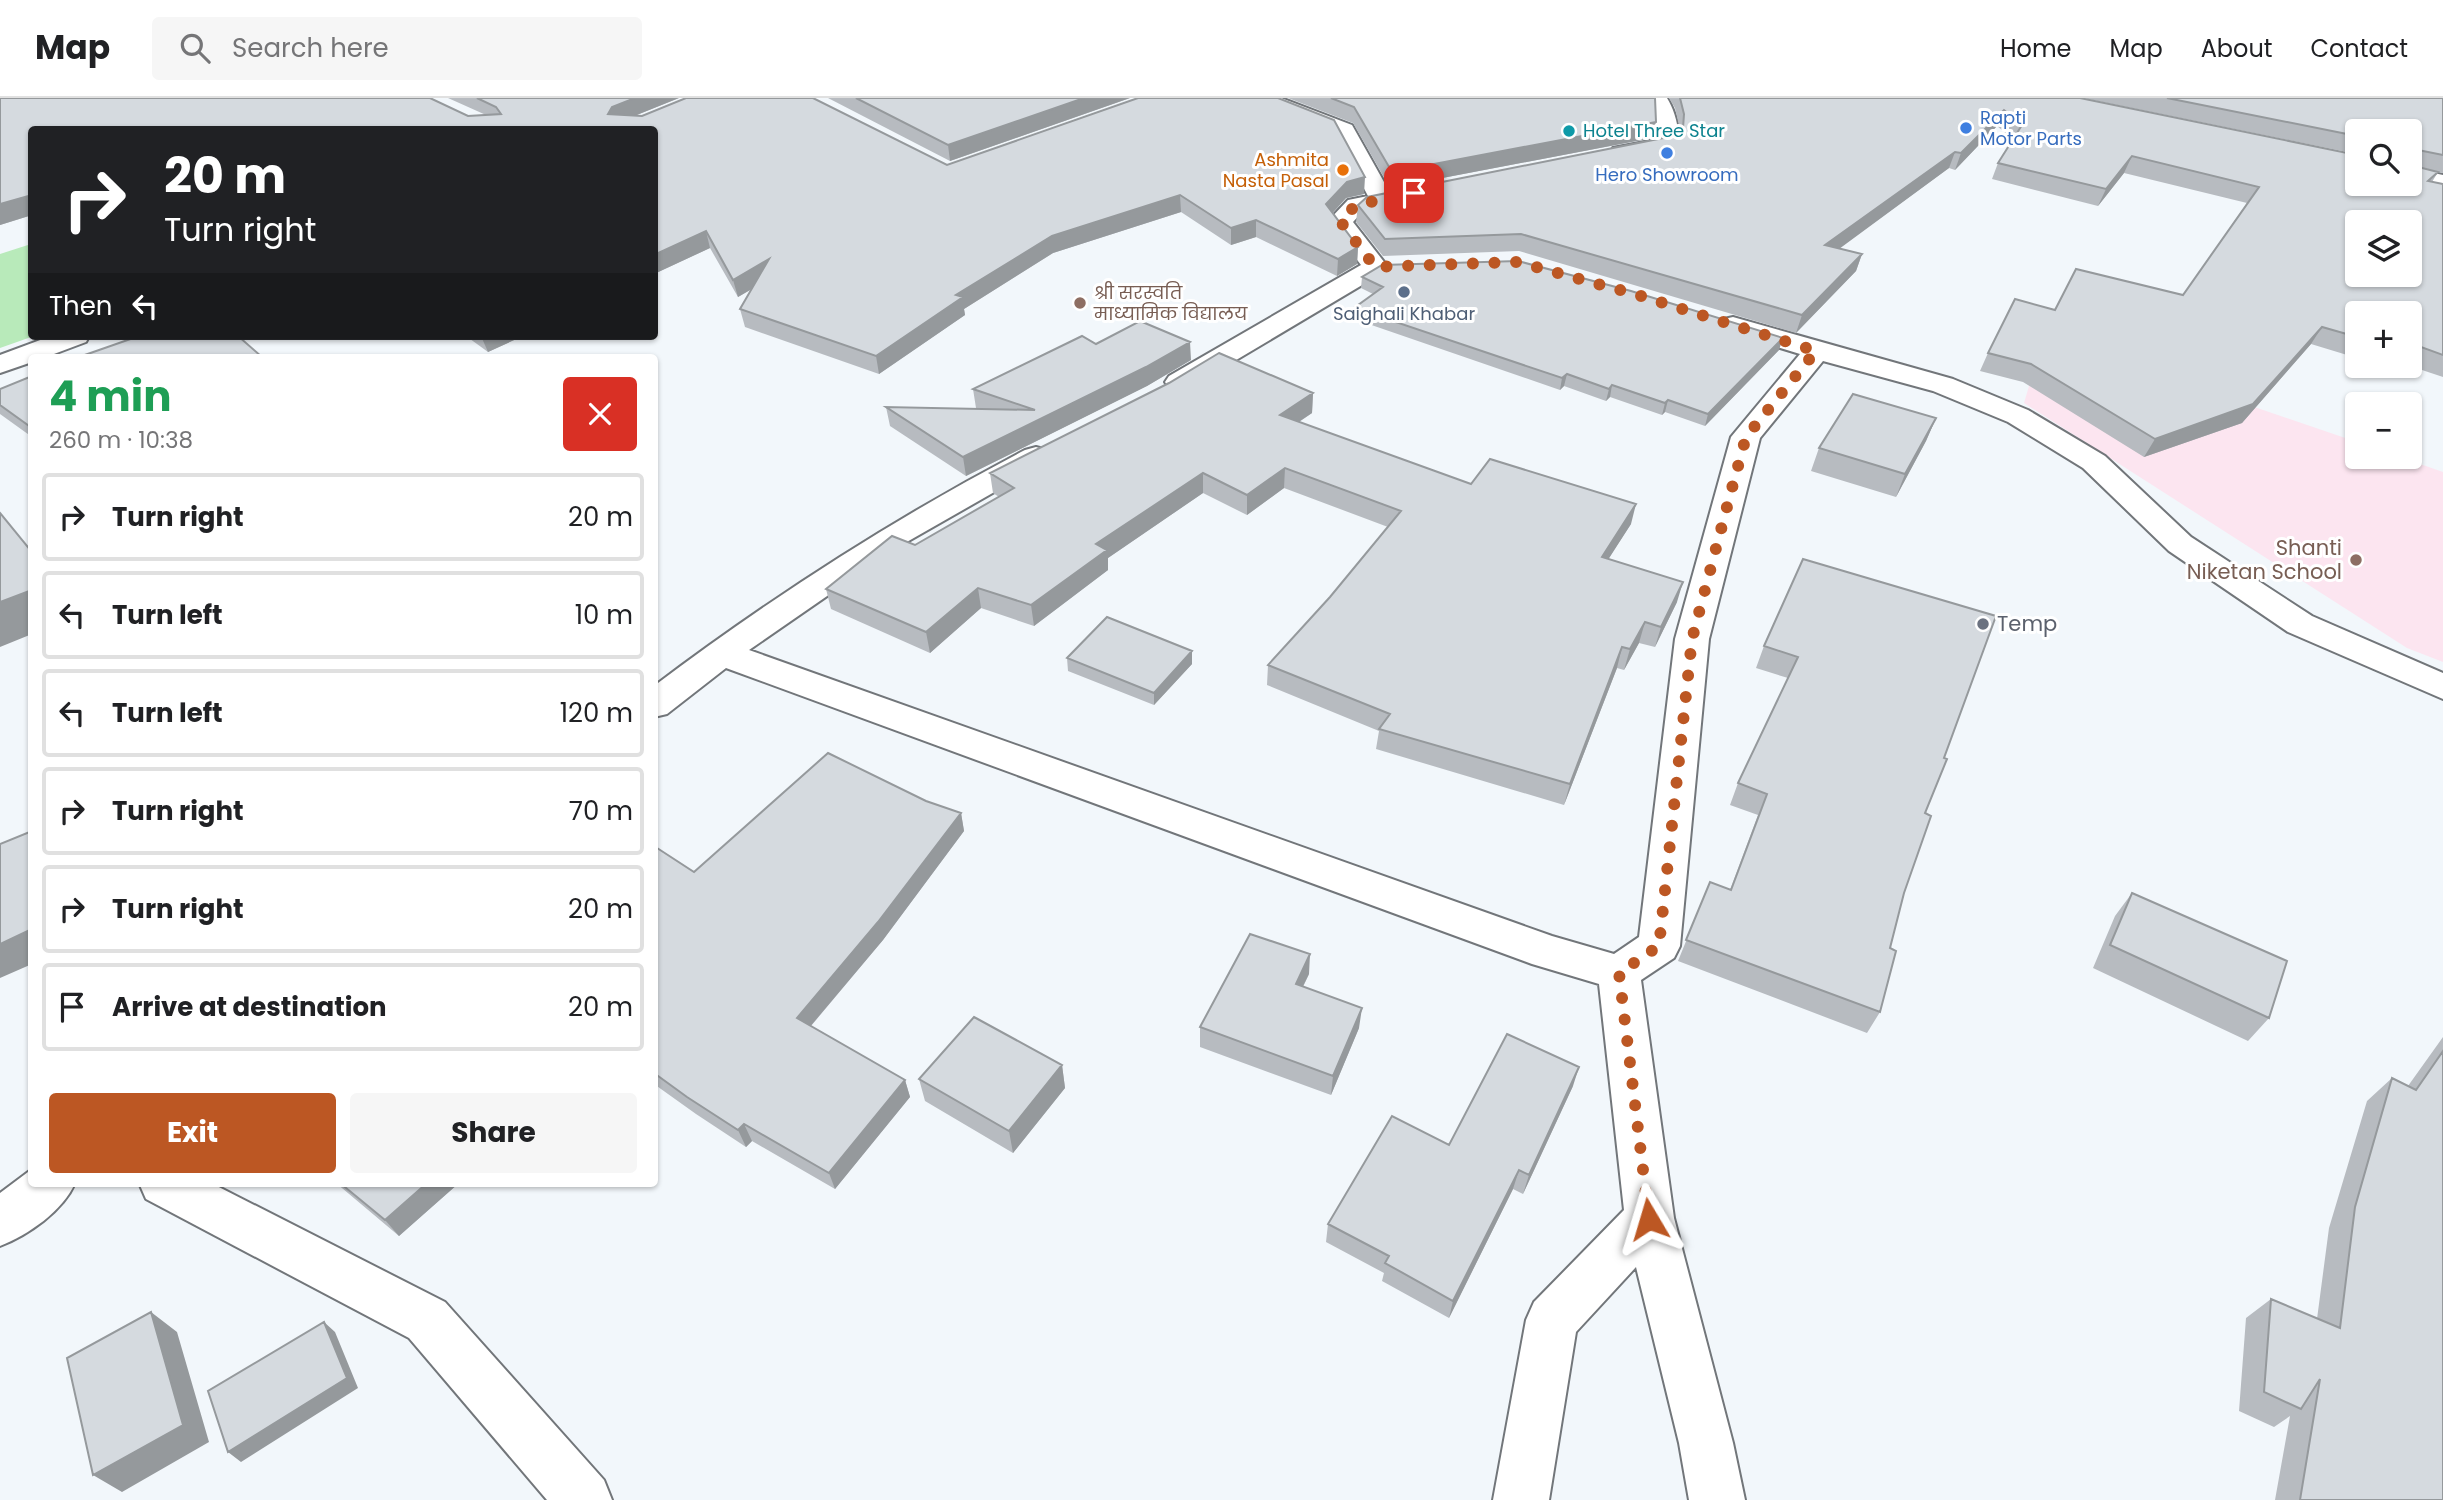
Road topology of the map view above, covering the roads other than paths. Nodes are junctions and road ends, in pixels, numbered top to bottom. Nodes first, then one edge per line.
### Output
1 (1262, 98) edge
2 (1657, 98) edge
3 (1600, 157) edge
4 (2422, 178) edge
5 (2443, 182) edge
6 (1441, 188) edge
7 (1382, 200) junction
8 (1707, 317) edge
9 (66, 340) edge
10 (1816, 351) junction
11 (28, 354) edge
12 (29, 354) edge
13 (0, 365) edge
14 (1158, 394) edge
15 (1064, 442) edge
16 (721, 653) junction
17 (2443, 687) edge
18 (658, 702) edge
19 (1619, 973) junction
20 (46, 1187) edge
21 (171, 1187) edge
22 (1649, 1219) junction
23 (0, 1223) edge
24 (584, 1500) edge
25 (1521, 1500) edge
26 (1717, 1500) edge

1 - 7 street
2 - 3 street
4 - 5 street
6 - 7 street
7 - 14 street
8 - 10 street
9 - 12 street
10 - 17 street
10 - 19 street
11 - 13 street
15 - 16 street
16 - 18 street
16 - 19 street
19 - 22 street
20 - 23 street
21 - 24 street
22 - 25 street
22 - 26 street

